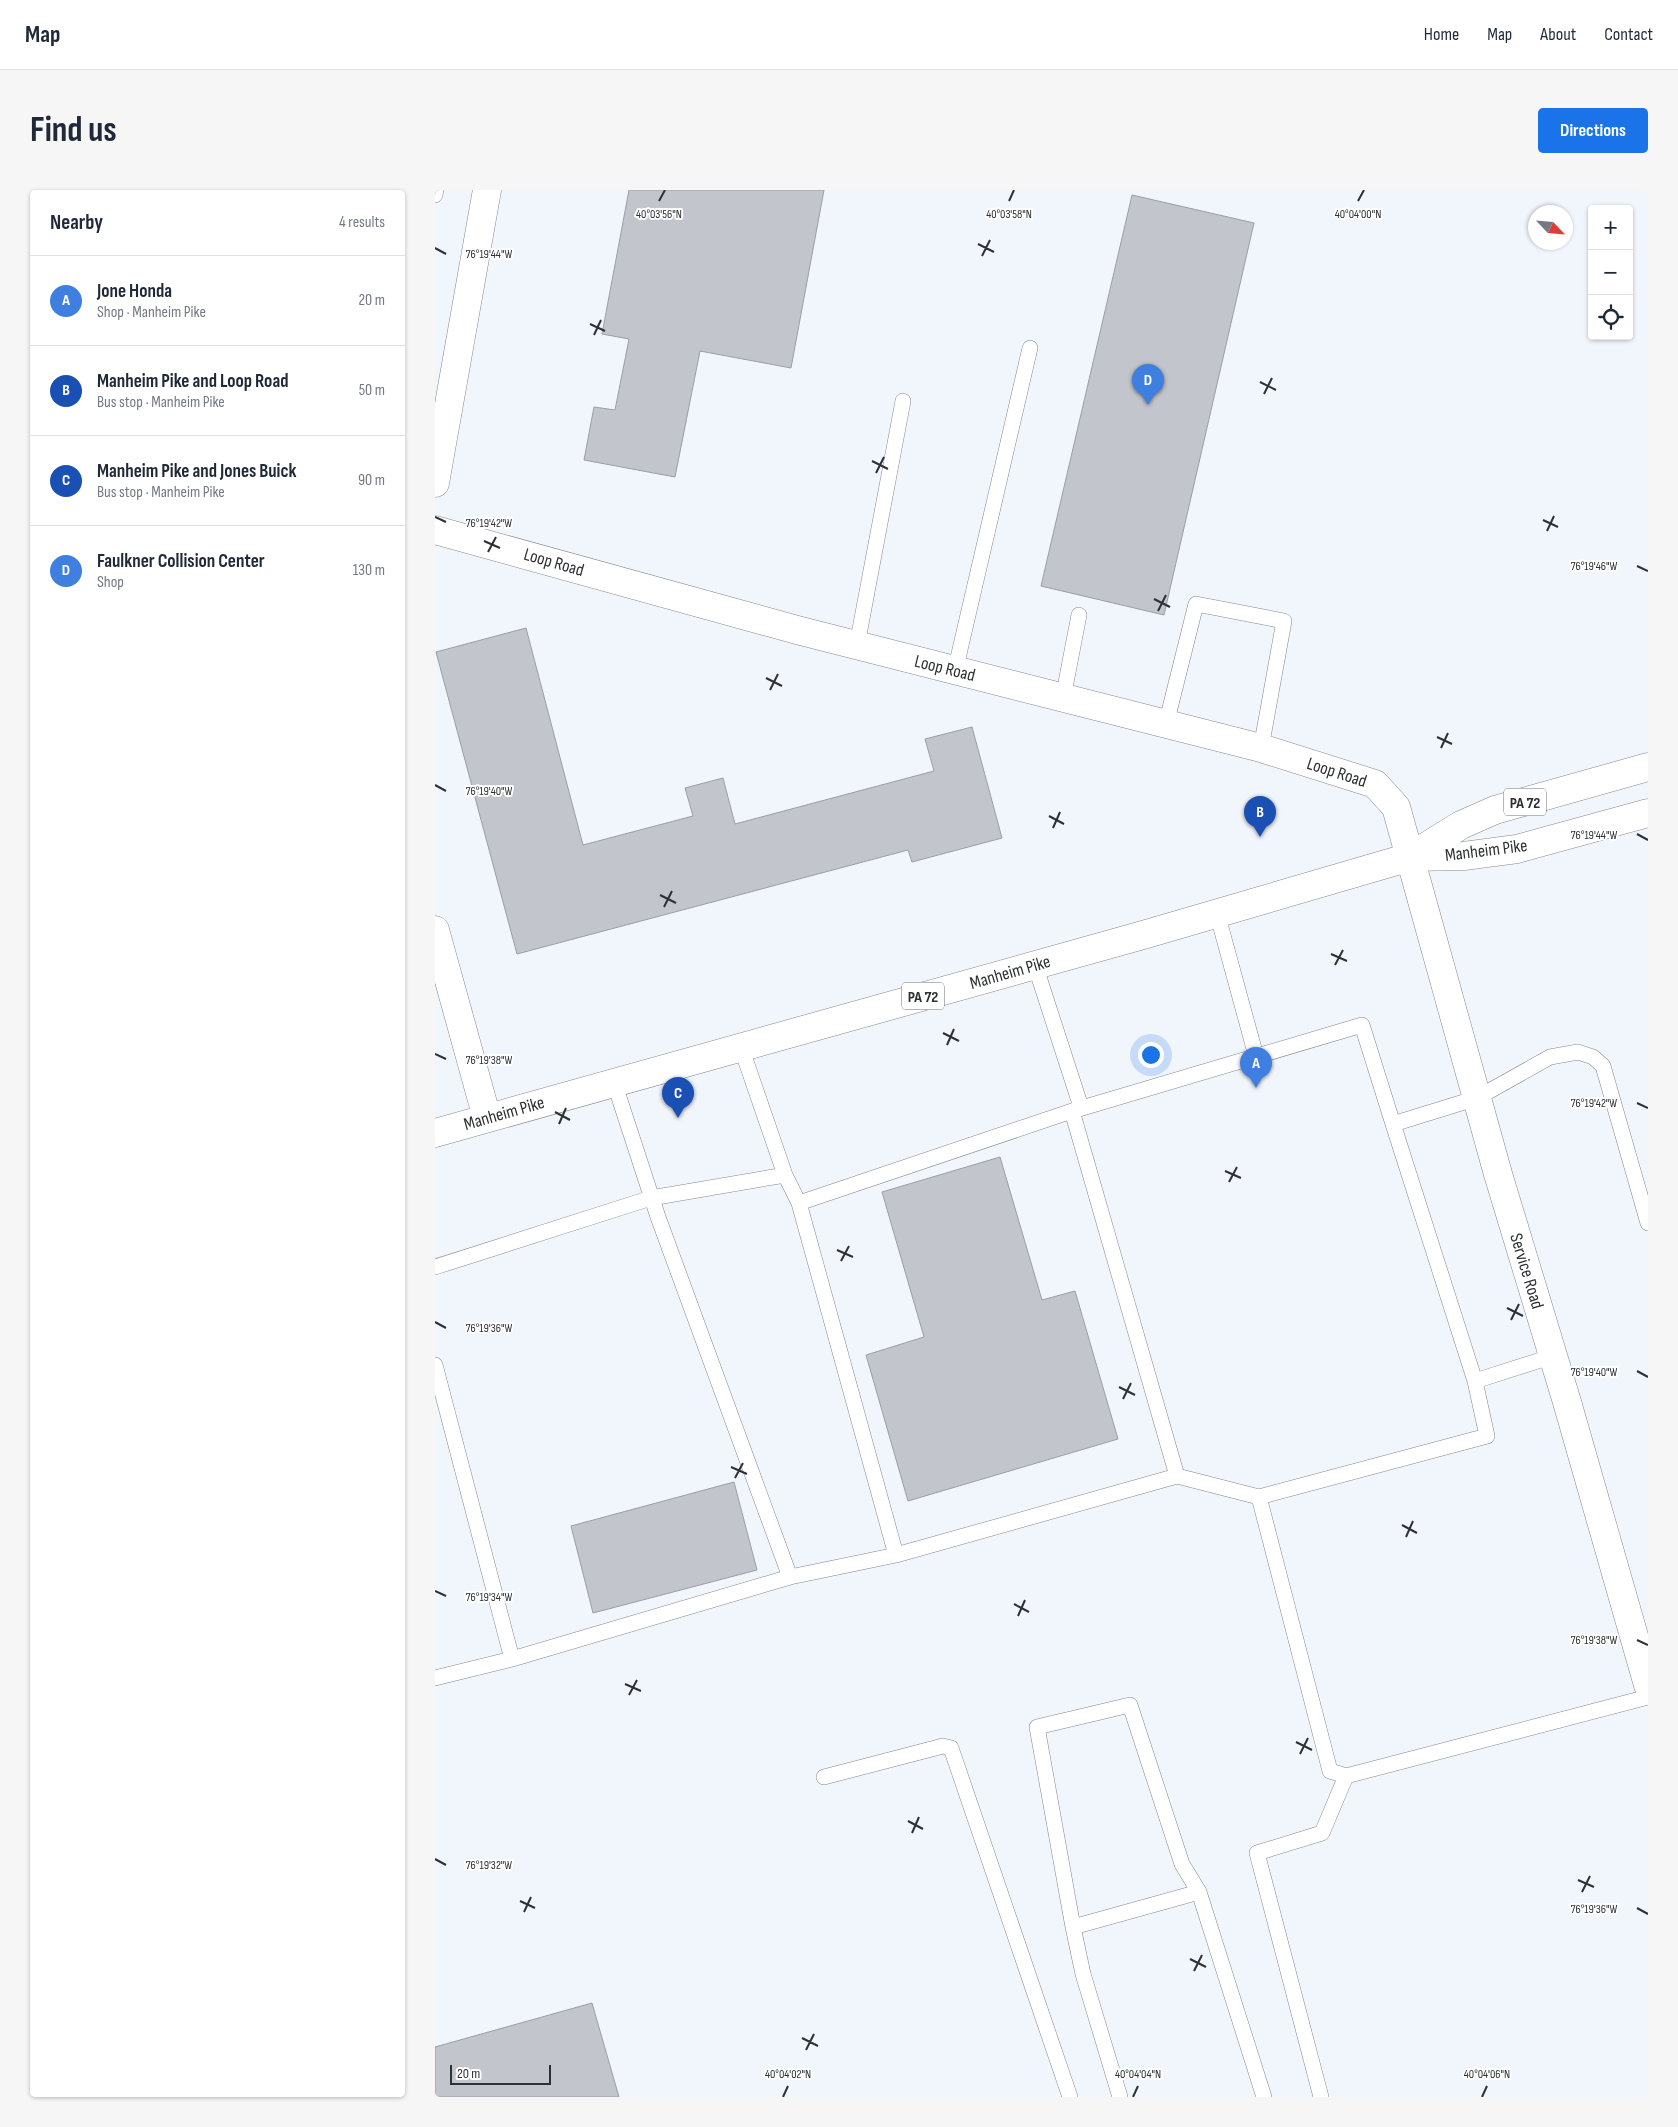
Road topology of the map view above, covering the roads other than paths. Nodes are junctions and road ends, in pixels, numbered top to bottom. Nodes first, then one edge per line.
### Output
1 (436, 190) edge
2 (487, 190) edge
3 (435, 195) edge
4 (1030, 348) dead end
5 (903, 401) dead end
6 (435, 482) edge
7 (435, 530) edge
8 (1079, 615) dead end
9 (857, 646) junction
10 (955, 670) junction
11 (1063, 698) junction
12 (1166, 724) junction
13 (1261, 748) junction
14 (1648, 766) edge
15 (1648, 812) edge
16 (1410, 857) junction
17 (1217, 913) junction
18 (435, 930) edge
19 (1035, 965) junction
20 (741, 1047) junction
21 (1256, 1056) junction
22 (614, 1082) junction
23 (1477, 1098) junction
24 (1077, 1109) junction
25 (487, 1118) junction
26 (1393, 1124) junction
27 (435, 1133) edge
28 (785, 1175) junction
29 (651, 1198) junction
30 (799, 1203) junction
31 (1648, 1223) edge
32 (435, 1267) edge
33 (1553, 1356) junction
34 (435, 1365) edge
35 (1475, 1381) junction
36 (1177, 1476) junction
37 (1259, 1496) junction
38 (896, 1555) junction
39 (790, 1577) junction
40 (512, 1659) junction
41 (1646, 1673) edge
42 (435, 1678) edge
43 (1648, 1697) edge
44 (1346, 1776) junction
45 (824, 1778) dead end
46 (1199, 1892) junction
47 (1073, 1927) junction
48 (1070, 2097) edge
49 (1120, 2097) edge
50 (1264, 2097) edge
51 (1321, 2097) edge

1 - 3 lane
2 - 6 street
4 - 10 lane
5 - 9 lane
7 - 9 street, Loop Road
8 - 11 lane
9 - 10 street, Loop Road
10 - 11 street, Loop Road
11 - 12 street, Loop Road
12 - 13 street, Loop Road
12 - 13 lane
13 - 16 street, Loop Road
14 - 16 street, Manheim Pike / PA 72
15 - 16 street, Manheim Pike / PA 72
16 - 17 street, Manheim Pike / PA 72
16 - 23 street, Service Road
17 - 19 street, Manheim Pike / PA 72
17 - 21 lane
18 - 25 street
19 - 20 street, Manheim Pike / PA 72
19 - 24 lane
20 - 22 street, Manheim Pike / PA 72
20 - 28 lane
21 - 24 lane
21 - 26 lane
22 - 25 street, Manheim Pike / PA 72
22 - 29 lane
23 - 26 lane
23 - 31 lane
23 - 33 street, Service Road
24 - 30 lane
24 - 36 lane
25 - 27 street, Manheim Pike / PA 72
26 - 35 lane
28 - 29 lane
28 - 30 lane
29 - 32 lane
29 - 39 lane
30 - 38 lane
33 - 35 lane
33 - 41 street, Service Road
34 - 40 lane
35 - 37 lane
36 - 37 lane
36 - 38 lane
37 - 44 lane
38 - 39 lane
39 - 40 lane
40 - 42 lane
43 - 44 lane
44 - 51 lane
45 - 48 lane
46 - 47 lane
46 - 47 lane
46 - 50 lane
47 - 49 lane

